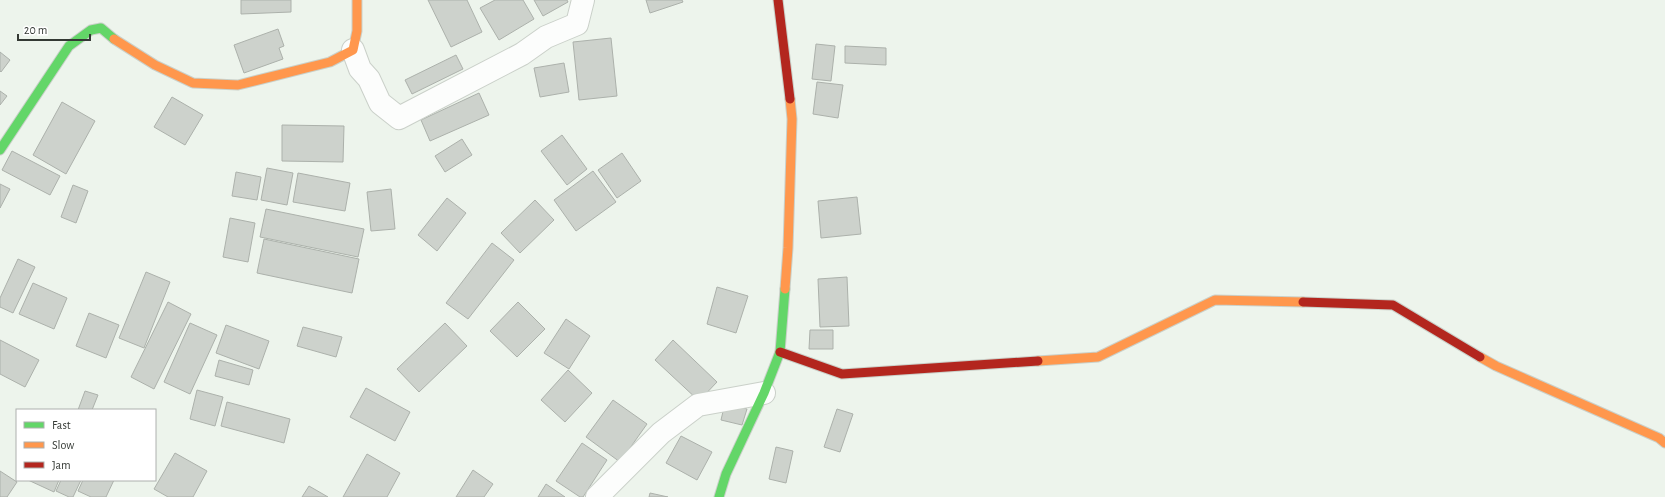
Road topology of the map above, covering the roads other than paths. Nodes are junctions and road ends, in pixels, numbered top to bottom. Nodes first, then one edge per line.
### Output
1 (357, 0) edge
2 (583, 0) edge
3 (778, 0) edge
4 (354, 50) junction
5 (0, 150) edge
6 (780, 352) junction
7 (764, 393) junction
8 (1665, 443) edge
9 (597, 497) edge
10 (719, 497) edge

1 - 4 street
2 - 4 street
3 - 6 street
4 - 5 street
6 - 7 street
6 - 8 street
7 - 9 street
7 - 10 street

